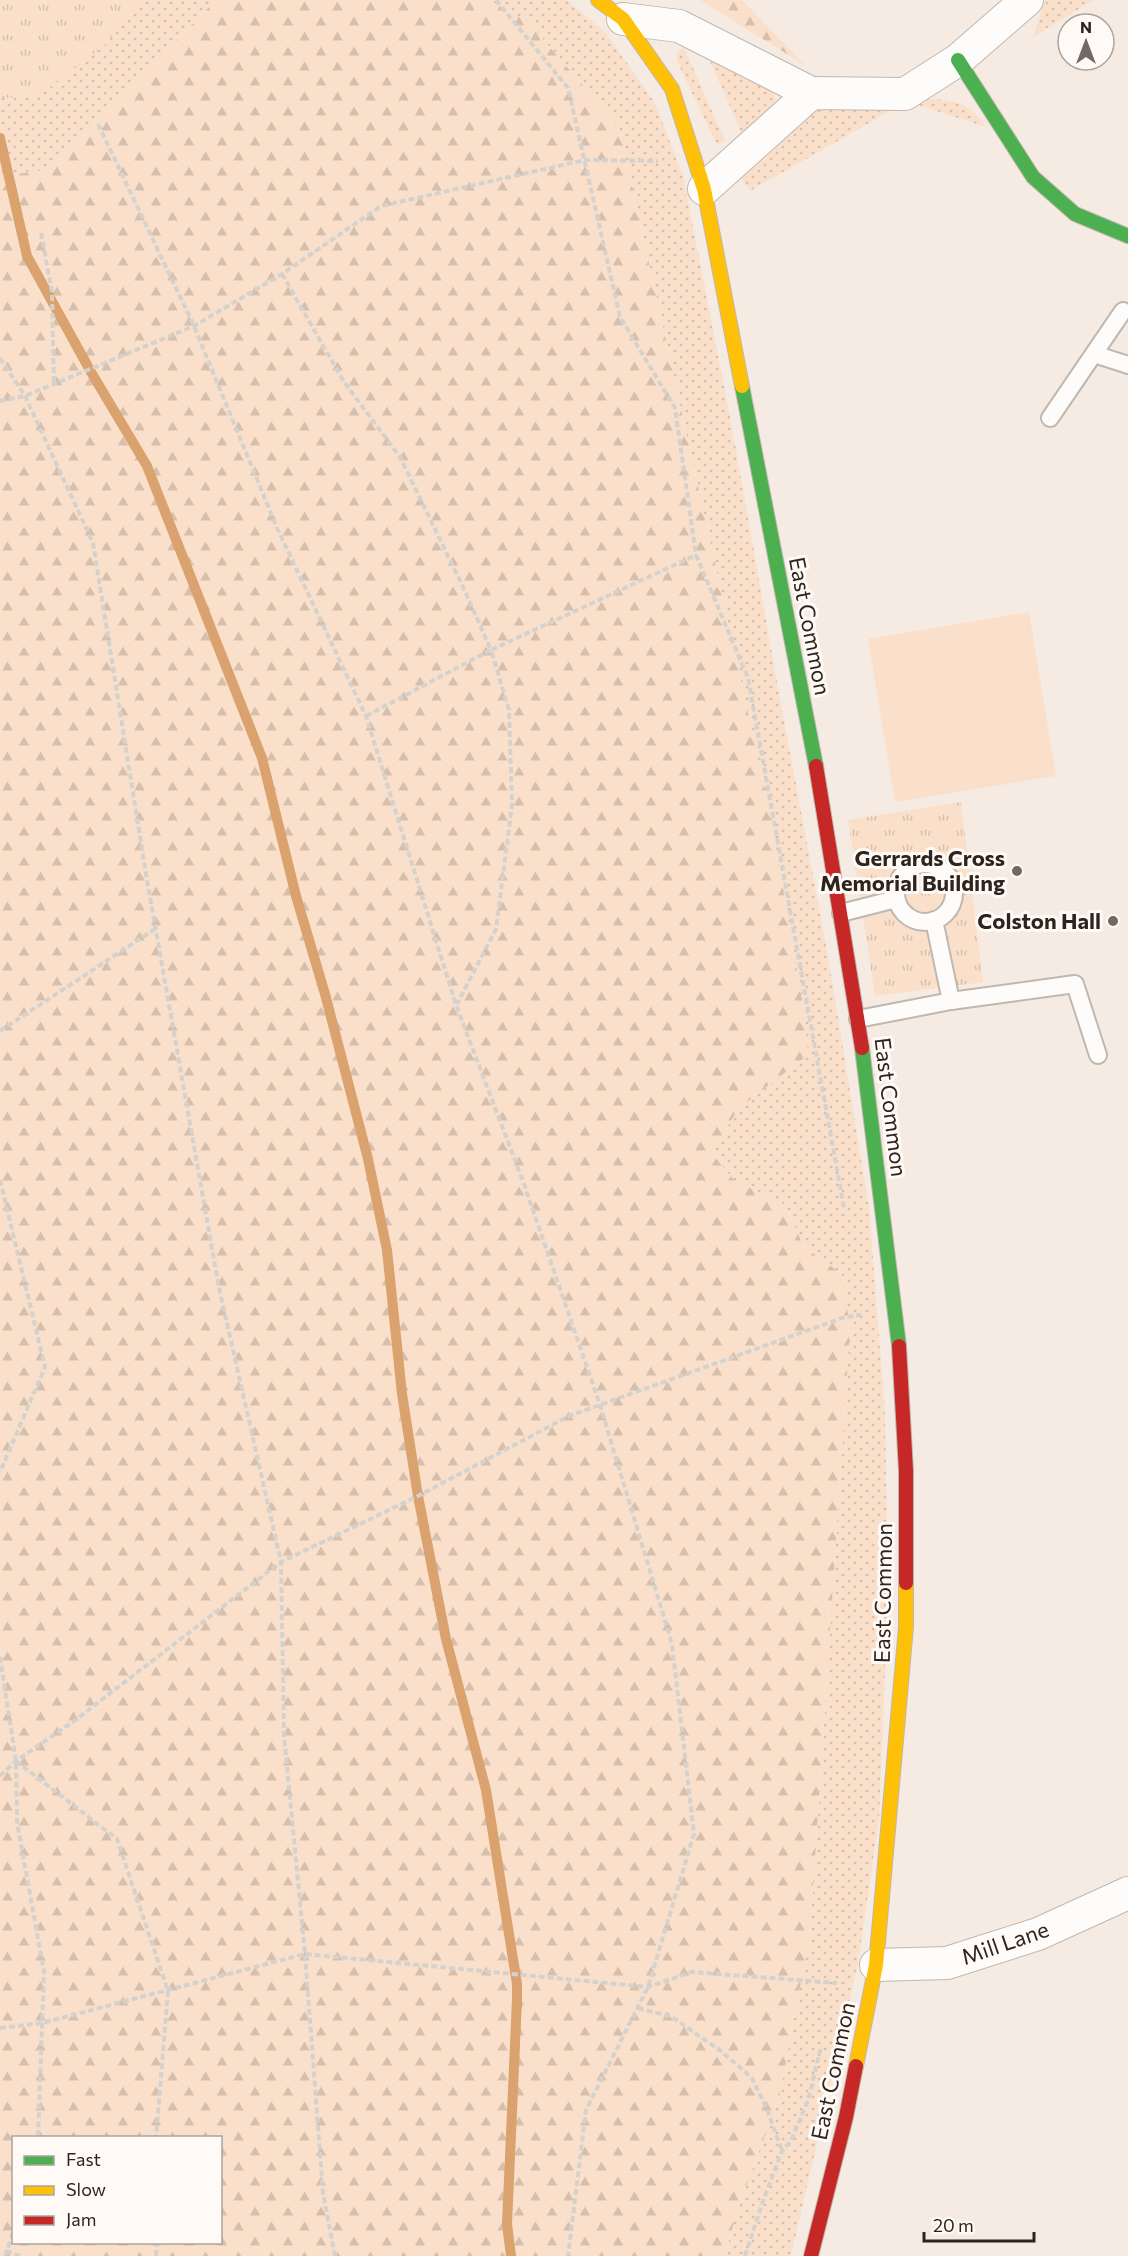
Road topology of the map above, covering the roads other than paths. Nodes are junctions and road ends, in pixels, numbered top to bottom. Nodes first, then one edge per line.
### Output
1 (598, 0) edge
2 (1027, 0) edge
3 (623, 19) junction
4 (958, 60) junction
5 (812, 93) junction
6 (700, 175) junction
7 (1128, 236) edge
8 (1123, 311) dead end
9 (1094, 354) junction
10 (1128, 365) edge
11 (1050, 418) dead end
12 (896, 899) junction
13 (841, 913) junction
14 (934, 920) junction
15 (951, 1000) junction
16 (858, 1019) junction
17 (1098, 1055) dead end
18 (1128, 1893) edge
19 (876, 1965) junction
20 (811, 2256) edge

1 - 3 street, East Common
2 - 4 street
3 - 5 street
3 - 6 street, East Common
4 - 5 street
4 - 7 street
5 - 6 street
6 - 13 street, East Common
8 - 9 lane
9 - 10 lane
9 - 11 lane
12 - 13 lane
12 - 14 lane
12 - 14 lane
13 - 16 street, East Common
14 - 15 lane
15 - 16 lane
15 - 17 lane
16 - 19 street, East Common
18 - 19 street, Mill Lane
19 - 20 street, East Common

